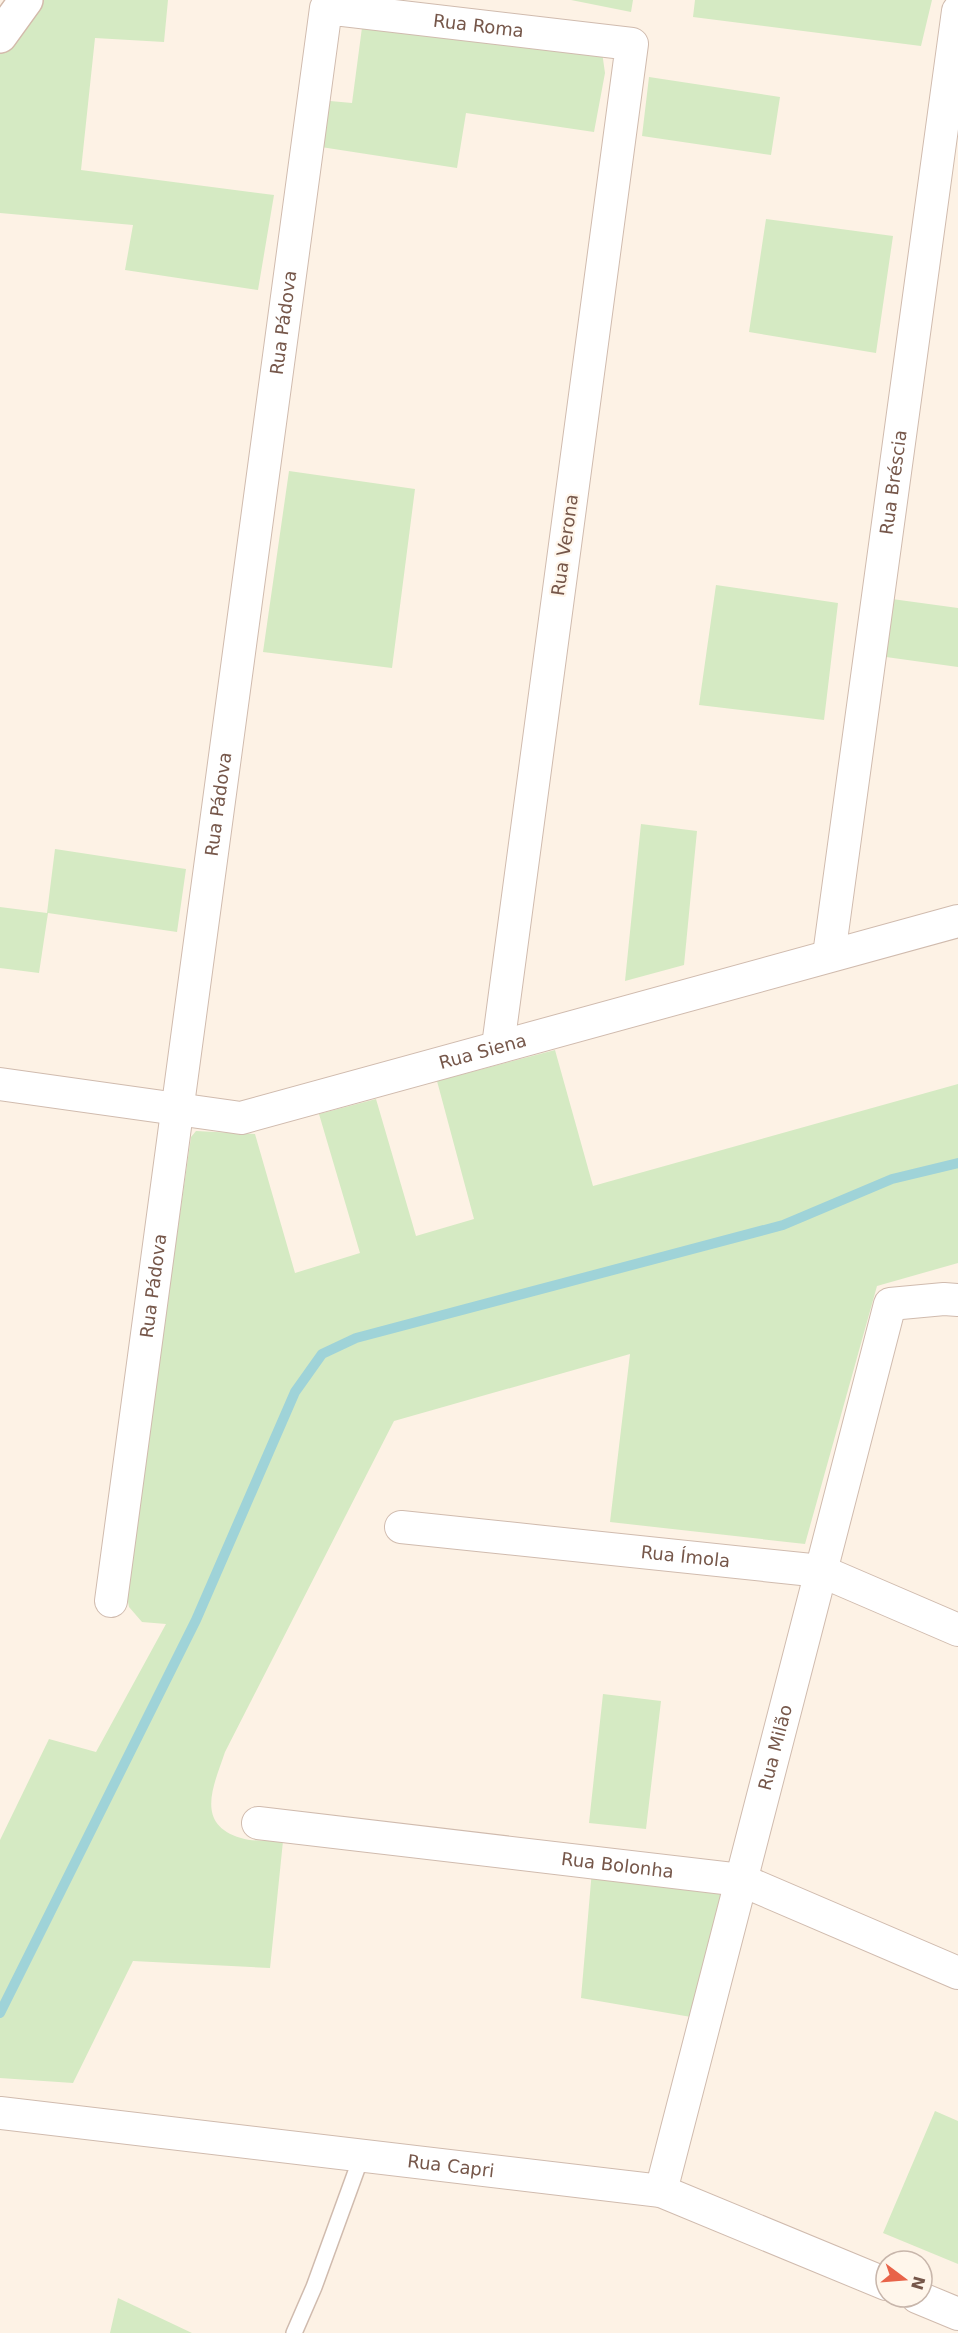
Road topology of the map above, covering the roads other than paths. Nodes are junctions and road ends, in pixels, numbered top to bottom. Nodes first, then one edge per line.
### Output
1 (26, 0) edge
2 (326, 8) joint
3 (958, 11) edge
4 (0, 36) edge
5 (632, 45) joint
6 (958, 921) edge
7 (829, 955) junction
8 (498, 1046) junction
9 (0, 1084) edge
10 (177, 1109) junction
11 (958, 1300) edge
12 (401, 1527) dead end
13 (821, 1571) junction
14 (111, 1601) dead end
15 (958, 1630) edge
16 (258, 1823) dead end
17 (741, 1880) junction
18 (958, 1973) edge
19 (0, 2113) edge
20 (362, 2155) junction
21 (661, 2191) junction
22 (874, 2279) edge
23 (934, 2304) edge
24 (958, 2314) edge
25 (294, 2333) edge

1 - 4 main road
2 - 5 street, Rua Roma
2 - 10 street, Rua Pádova
3 - 7 street, Rua Bréscia
5 - 8 street, Rua Verona
6 - 7 street, Rua Siena
7 - 8 street, Rua Siena
8 - 10 street, Rua Siena
9 - 10 street, Rua Siena
10 - 14 street, Rua Pádova
11 - 13 street, Rua Milão
12 - 13 street, Rua Ímola
13 - 15 street, Rua Ímola
13 - 17 street, Rua Milão
16 - 17 street, Rua Bolonha
17 - 18 street, Rua Bolonha
17 - 21 street, Rua Milão
19 - 20 street, Rua Capri
20 - 21 street, Rua Capri
20 - 25 lane
21 - 22 street, Rua Capri
23 - 24 street

